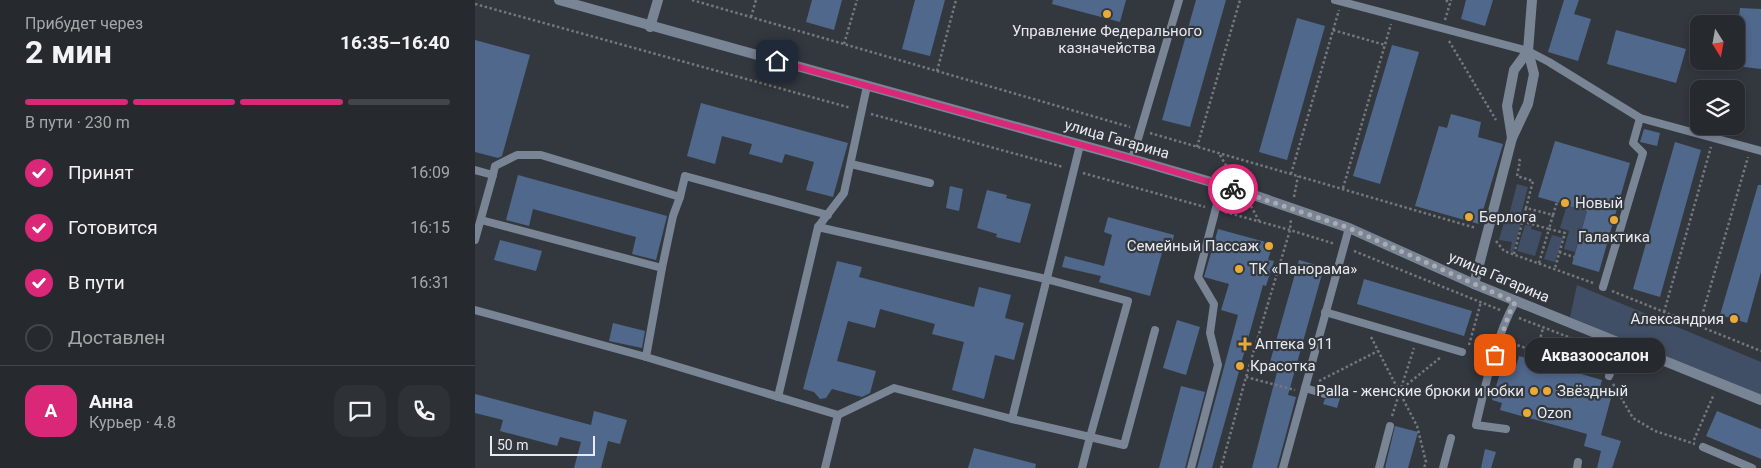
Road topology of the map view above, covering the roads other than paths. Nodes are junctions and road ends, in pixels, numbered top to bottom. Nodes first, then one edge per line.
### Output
1 (559, 0) edge
2 (658, 0) edge
3 (1179, 0) edge
4 (1532, 0) edge
5 (1339, 1) edge
6 (650, 26) junction
7 (1528, 51) junction
8 (867, 86) junction
9 (1639, 118) junction
10 (1512, 138) junction
11 (1081, 145) junction
12 (1761, 152) edge
13 (1132, 159) junction
14 (851, 164) junction
15 (475, 170) edge
16 (493, 175) junction
17 (930, 183) dead end
18 (1222, 185) junction
19 (680, 197) junction
20 (828, 215) junction
21 (481, 220) junction
22 (819, 227) junction
23 (1349, 228) junction
24 (475, 240) edge
25 (662, 268) junction
26 (1047, 279) junction
27 (1474, 284) junction
28 (1603, 287) road end
29 (1515, 302) junction
30 (475, 310) edge
31 (1325, 312) junction
32 (1155, 330) dead end
33 (1621, 344) junction
34 (1461, 352) dead end
35 (646, 357) junction
36 (1609, 376) road end
37 (1304, 390) junction
38 (1325, 394) dead end
39 (778, 397) junction
40 (1761, 400) edge
41 (838, 415) junction
42 (1011, 419) junction
43 (1390, 426) road end
44 (1506, 429) dead end
45 (1090, 437) junction
46 (1451, 438) dead end
47 (1703, 447) dead end
48 (825, 468) edge
49 (1082, 468) edge
50 (1191, 468) edge
51 (1283, 468) edge
52 (1379, 468) edge
53 (1443, 468) edge
54 (1752, 468) edge

1 - 6 street, улица Гагарина
2 - 6 street
3 - 13 lane
4 - 7 street
5 - 7 lane
6 - 8 street, улица Гагарина
7 - 9 lane
7 - 10 street
7 - 10 street
8 - 11 street, улица Гагарина
8 - 14 lane
9 - 12 lane
9 - 28 lane
10 - 27 street
11 - 13 street, улица Гагарина
11 - 26 lane
13 - 18 street, улица Гагарина
14 - 17 lane
14 - 20 lane
15 - 16 lane
16 - 19 lane
16 - 21 lane
18 - 23 street, улица Гагарина
18 - 50 lane
19 - 20 lane
19 - 25 lane
20 - 22 lane
21 - 24 lane
21 - 25 lane
22 - 26 lane
22 - 39 lane
23 - 27 street, улица Гагарина
23 - 31 lane
25 - 35 lane
26 - 42 lane
26 - 45 lane
27 - 29 street, улица Гагарина
29 - 33 street, улица Гагарина
29 - 44 lane
30 - 35 lane
31 - 34 lane
31 - 37 lane
32 - 45 lane
33 - 36 lane
33 - 40 street, улица Гагарина
35 - 39 lane
37 - 38 lane
37 - 51 lane
39 - 41 lane
41 - 42 lane
41 - 48 lane
42 - 45 lane
43 - 52 lane
45 - 49 lane
46 - 53 lane
47 - 54 lane

